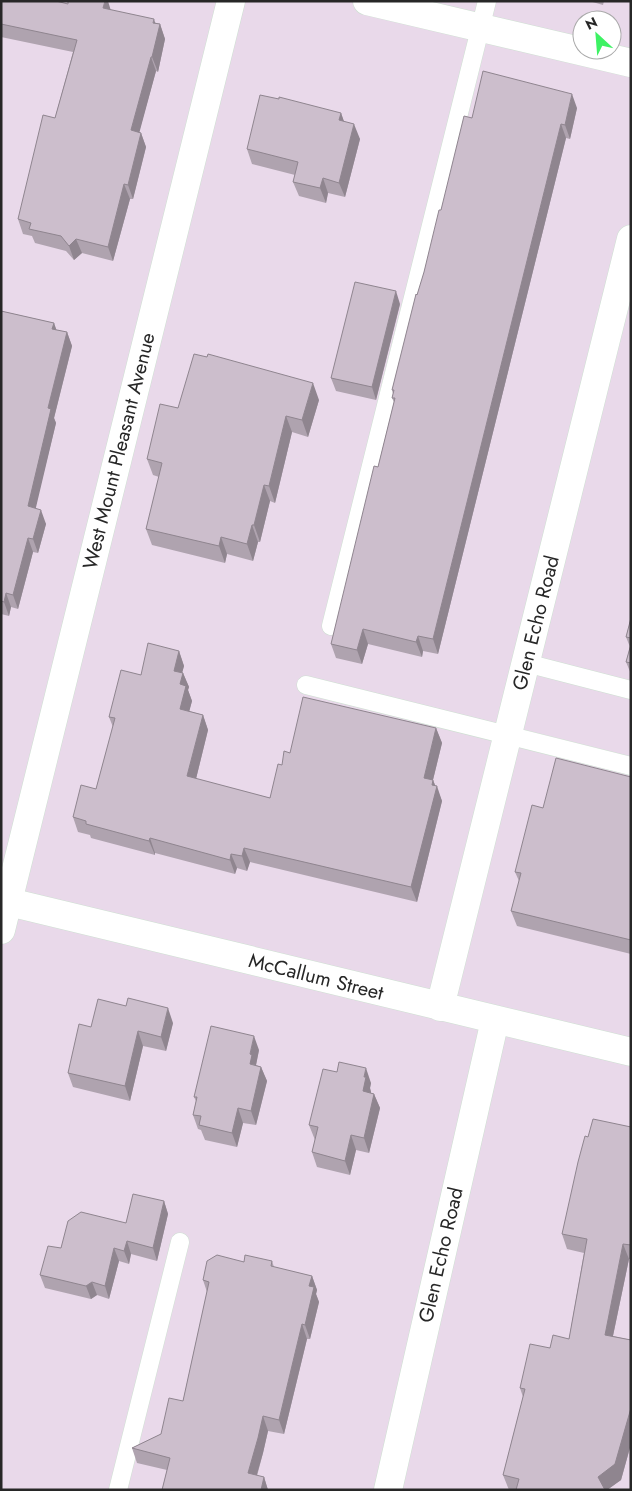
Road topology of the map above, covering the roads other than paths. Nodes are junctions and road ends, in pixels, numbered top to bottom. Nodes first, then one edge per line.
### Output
1 (231, 1) edge
2 (367, 1) edge
3 (487, 1) edge
4 (480, 28) junction
5 (631, 63) edge
6 (631, 239) edge
7 (331, 626) dead end
8 (526, 663) junction
9 (306, 685) dead end
10 (631, 690) edge
11 (508, 736) junction
12 (631, 766) edge
13 (5, 901) edge
14 (1, 930) edge
15 (440, 1007) junction
16 (495, 1020) junction
17 (631, 1052) edge
18 (180, 1242) dead end
19 (118, 1490) edge
20 (388, 1490) edge

1 - 13 street, West Mount Pleasant Avenue
2 - 4 street
3 - 4 lane
4 - 5 street
4 - 7 lane
6 - 8 street, Glen Echo Road
8 - 10 lane
8 - 11 street, Glen Echo Road
9 - 11 lane
11 - 12 lane
11 - 15 street, Glen Echo Road
13 - 14 street, West Mount Pleasant Avenue
13 - 15 street, McCallum Street
15 - 16 street, McCallum Street
16 - 17 street, McCallum Street
16 - 20 street, Glen Echo Road
18 - 19 lane

